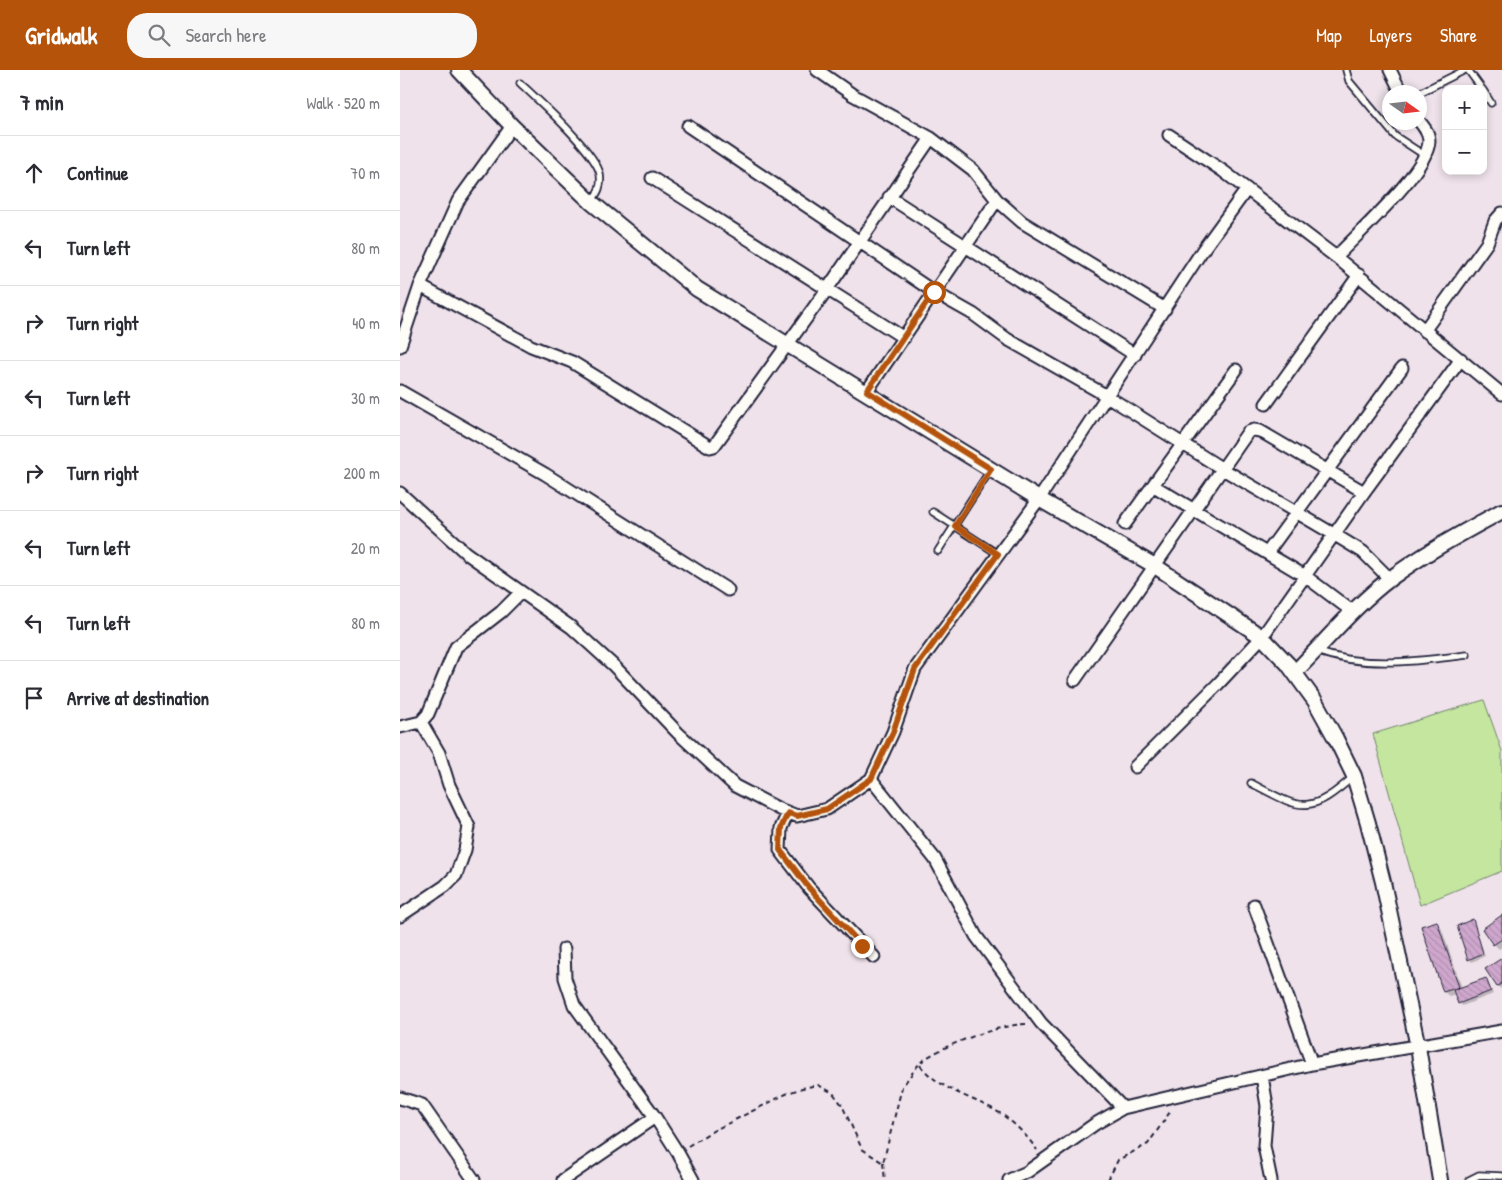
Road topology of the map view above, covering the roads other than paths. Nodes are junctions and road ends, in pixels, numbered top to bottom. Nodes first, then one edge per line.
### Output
1 (459, 70) edge
2 (817, 70) edge
3 (1346, 70) edge
4 (1390, 70) edge
5 (1467, 70) edge
6 (520, 83) dead end
7 (1398, 85) edge
8 (1480, 85) edge
9 (1427, 90) edge
10 (1487, 96) edge
11 (1491, 103) dead end
12 (512, 126) junction
13 (688, 126) dead end
14 (1427, 130) edge
15 (1169, 135) dead end
16 (931, 138) junction
17 (1424, 155) junction
18 (652, 178) dead end
19 (1247, 189) junction
20 (889, 197) junction
21 (997, 200) junction
22 (591, 202) junction
23 (1502, 213) edge
24 (859, 241) junction
25 (965, 247) junction
26 (1336, 257) junction
27 (1360, 275) junction
28 (420, 286) junction
29 (828, 288) junction
30 (934, 292) junction
31 (1165, 309) junction
32 (1424, 331) junction
33 (904, 338) junction
34 (788, 344) junction
35 (400, 346) edge
36 (1135, 355) junction
37 (1461, 359) junction
38 (1402, 368) dead end
39 (1236, 370) dead end
40 (400, 391) edge
41 (867, 391) junction
42 (1502, 394) edge
43 (1107, 396) junction
44 (1266, 404) dead end
45 (1183, 445) junction
46 (1221, 468) junction
47 (991, 469) junction
48 (1326, 470) junction
49 (1154, 486) junction
50 (1364, 492) junction
51 (400, 493) edge
52 (1039, 499) junction
53 (1194, 508) junction
54 (1502, 511) edge
55 (934, 512) dead end
56 (1297, 512) junction
57 (1125, 524) dead end
58 (955, 526) junction
59 (1335, 535) junction
60 (938, 551) dead end
61 (1267, 553) junction
62 (998, 554) junction
63 (1155, 566) junction
64 (1305, 576) junction
65 (1390, 579) junction
66 (728, 590) dead end
67 (520, 593) junction
68 (1353, 612) junction
69 (1262, 637) junction
70 (1316, 651) junction
71 (1467, 655) dead end
72 (1295, 672) junction
73 (1075, 680) dead end
74 (422, 722) junction
75 (400, 727) edge
76 (1135, 766) dead end
77 (1354, 776) junction
78 (871, 779) junction
79 (1251, 783) dead end
80 (788, 813) junction
81 (1254, 905) dead end
82 (400, 916) edge
83 (564, 949) dead end
84 (874, 957) dead end
85 (1502, 1031) edge
86 (1418, 1047) junction
87 (1312, 1064) junction
88 (1262, 1076) junction
89 (400, 1098) edge
90 (1123, 1108) junction
91 (655, 1117) junction
92 (1502, 1176) edge
93 (474, 1180) edge
94 (563, 1180) edge
95 (693, 1180) edge
96 (1009, 1180) edge
97 (1271, 1180) edge
98 (1440, 1180) edge
99 (1469, 1180) edge

1 - 12 street
2 - 16 street
3 - 17 lane
4 - 7 street
5 - 8 lane
5 - 9 lane
6 - 22 lane
10 - 11 lane
12 - 22 street
12 - 28 street
13 - 24 street
14 - 17 street
15 - 19 street
16 - 20 street
16 - 21 street
17 - 26 street
18 - 29 street
19 - 26 street
19 - 31 street
20 - 24 street
20 - 25 street
21 - 25 street
21 - 31 street
22 - 34 street
23 - 32 street
24 - 29 street
24 - 30 street
25 - 30 street
25 - 36 street
26 - 27 street
27 - 32 street
27 - 44 street
28 - 34 street
28 - 35 street
29 - 33 street
29 - 34 street
30 - 33 street
30 - 43 street
31 - 36 street
32 - 37 street
33 - 41 street
34 - 41 street
36 - 43 street
37 - 42 street
37 - 50 street
38 - 48 street
39 - 45 street
40 - 66 street
41 - 47 street
43 - 45 street
43 - 52 street
45 - 46 street
45 - 49 street
46 - 48 street
46 - 53 street
46 - 56 street
47 - 52 street
47 - 58 lane
48 - 50 street
48 - 56 street
49 - 53 street
49 - 57 street
50 - 59 street
51 - 67 street
52 - 62 street
52 - 63 street
53 - 61 street
53 - 63 street
54 - 65 street
55 - 58 lane
56 - 59 street
56 - 61 street
58 - 60 lane
58 - 62 lane
59 - 64 street
59 - 65 street
61 - 64 street
62 - 78 street
63 - 69 street
63 - 73 street
64 - 68 street
64 - 69 street
65 - 68 street
67 - 74 street
67 - 80 street
68 - 70 street
69 - 72 street
69 - 76 street
70 - 71 lane
70 - 72 street
72 - 77 street
74 - 75 street
74 - 82 street
77 - 79 lane
77 - 86 street
78 - 80 street
78 - 90 street
80 - 84 street
81 - 87 street
83 - 91 street
85 - 86 street
86 - 87 street
86 - 98 street
87 - 88 street
88 - 90 street
88 - 97 street
89 - 93 street
90 - 96 street
91 - 94 street
91 - 95 street
92 - 99 lane

